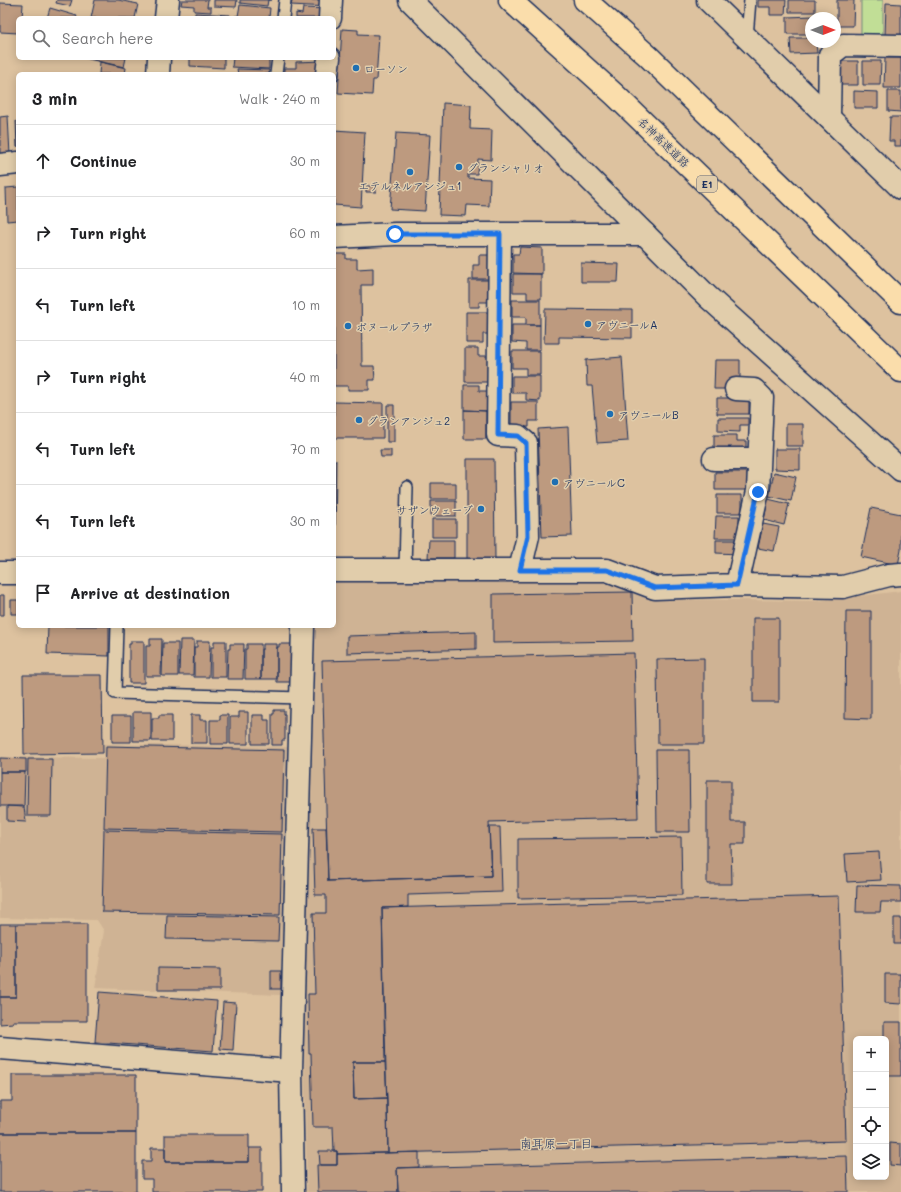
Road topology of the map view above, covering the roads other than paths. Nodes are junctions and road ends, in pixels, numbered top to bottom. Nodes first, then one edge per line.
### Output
1 (168, 0) edge
2 (285, 0) edge
3 (331, 0) edge
4 (410, 0) edge
5 (510, 0) edge
6 (585, 0) edge
7 (708, 0) edge
8 (750, 0) edge
9 (166, 16) edge
10 (283, 16) edge
11 (330, 16) edge
12 (747, 38) junction
13 (901, 46) edge
14 (159, 60) edge
15 (278, 60) edge
16 (329, 60) edge
17 (158, 72) edge
18 (276, 72) edge
19 (327, 72) edge
20 (829, 118) junction
21 (16, 163) edge
22 (0, 165) edge
23 (901, 188) edge
24 (500, 234) junction
25 (645, 234) junction
26 (336, 237) edge
27 (901, 302) edge
28 (901, 370) edge
29 (736, 389) dead end
30 (714, 459) dead end
31 (759, 459) junction
32 (901, 470) edge
33 (407, 487) dead end
34 (336, 570) edge
35 (405, 570) junction
36 (520, 570) junction
37 (0, 573) edge
38 (16, 573) edge
39 (901, 574) edge
40 (737, 585) junction
41 (117, 628) edge
42 (303, 628) edge
43 (301, 698) junction
44 (0, 1048) edge
45 (292, 1071) junction
46 (293, 1192) edge

1 - 9 street
2 - 10 lane
3 - 11 street
4 - 25 street
5 - 28 highway, 名神高速道路 / E1
6 - 27 highway
7 - 12 street
8 - 12 lane
12 - 20 street
13 - 20 street
14 - 17 street
15 - 18 lane
16 - 19 street
20 - 23 street
21 - 22 street
24 - 25 street
24 - 26 street
24 - 36 street
25 - 32 street
29 - 31 street
30 - 31 street
31 - 40 street
33 - 35 lane
34 - 35 street
35 - 36 street
36 - 40 street
37 - 38 street
39 - 40 street
41 - 43 lane
42 - 43 street
43 - 45 street
44 - 45 street
45 - 46 street

